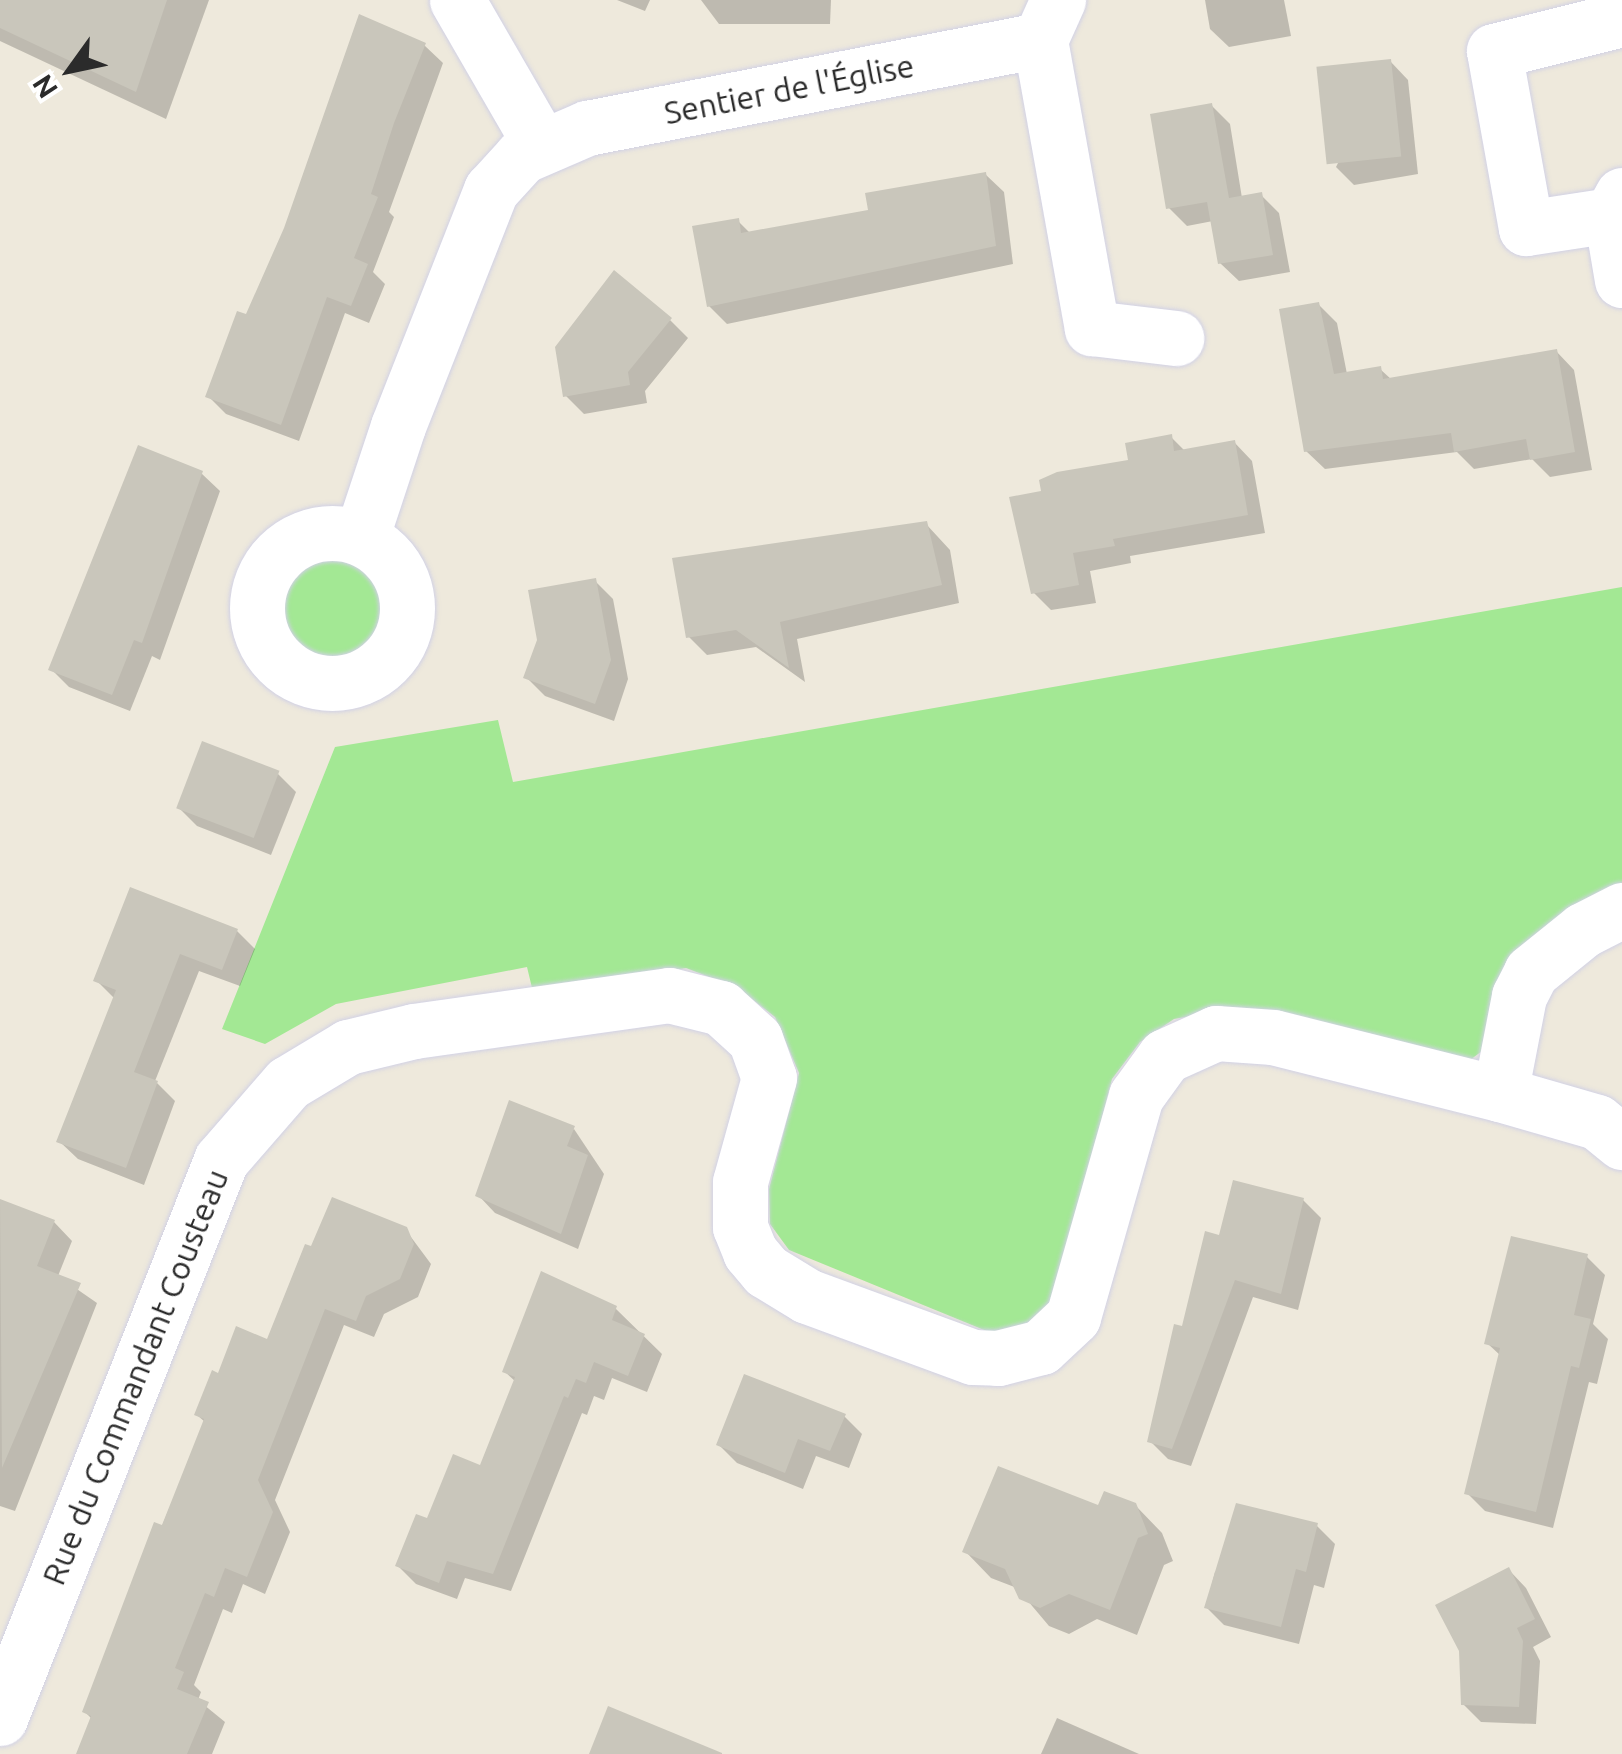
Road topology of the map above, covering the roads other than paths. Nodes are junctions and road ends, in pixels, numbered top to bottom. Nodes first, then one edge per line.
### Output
1 (457, 0) edge
2 (1049, 20) edge
3 (1622, 20) edge
4 (540, 144) junction
5 (1616, 205) edge
6 (1622, 280) edge
7 (1176, 338) dead end
8 (361, 538) dead end
9 (1622, 910) edge
10 (1500, 1094) junction
11 (1622, 1142) edge
12 (0, 1718) edge

1 - 4 street
2 - 4 street, Sentier de l'Église
2 - 7 street, Sentier de l'Église
3 - 5 street
4 - 8 street, Sentier de l'Église
5 - 6 street
9 - 10 street
10 - 11 street, Rue du Commandant Cousteau
10 - 12 street, Rue du Commandant Cousteau

